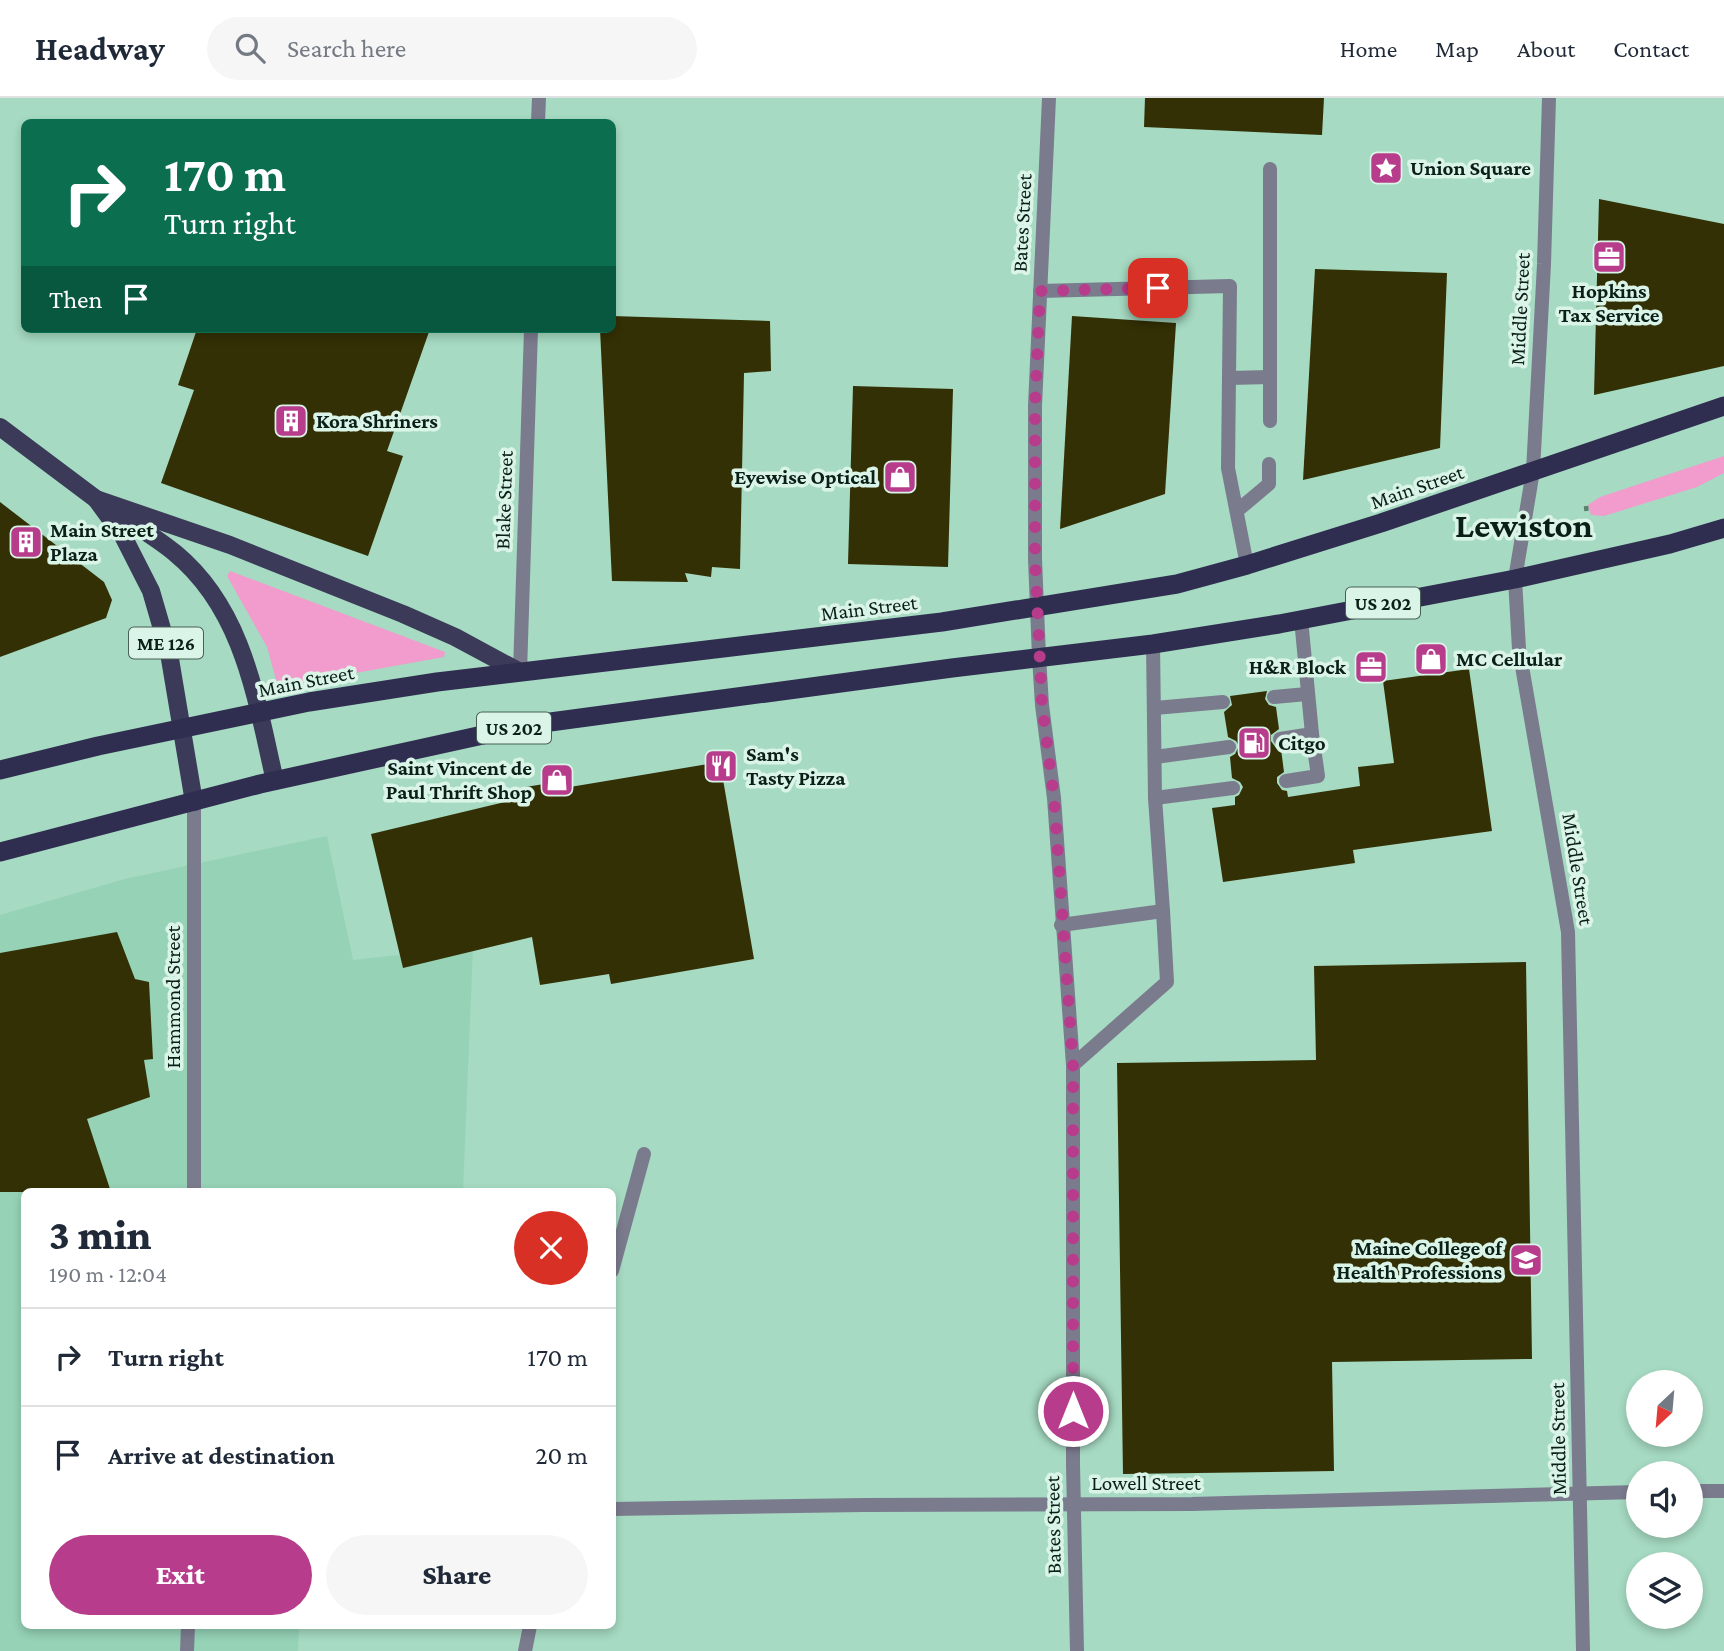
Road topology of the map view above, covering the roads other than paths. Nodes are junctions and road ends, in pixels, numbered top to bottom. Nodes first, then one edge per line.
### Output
1 (539, 98) edge
2 (1049, 98) edge
3 (1549, 98) edge
4 (538, 119) edge
5 (1270, 169) dead end
6 (1040, 291) junction
7 (531, 333) edge
8 (1270, 377) junction
9 (1229, 378) junction
10 (1724, 406) edge
11 (1270, 421) dead end
12 (0, 427) edge
13 (1269, 464) dead end
14 (1533, 471) junction
15 (96, 499) junction
16 (1238, 510) junction
17 (1724, 528) edge
18 (1247, 565) junction
19 (1515, 579) junction
20 (1037, 606) junction
21 (1301, 619) junction
22 (1153, 644) junction
23 (1039, 657) junction
24 (520, 672) junction
25 (1307, 694) junction
26 (1274, 697) dead end
27 (1223, 702) dead end
28 (1155, 708) junction
29 (259, 713) junction
30 (182, 729) junction
31 (1312, 734) junction
32 (1280, 739) dead end
33 (1229, 747) dead end
34 (1155, 757) junction
35 (0, 770) edge
36 (275, 781) junction
37 (1286, 781) dead end
38 (1233, 788) dead end
39 (1155, 798) junction
40 (194, 802) junction
41 (0, 852) edge
42 (1163, 911) junction
43 (1061, 925) junction
44 (1073, 1065) junction
45 (644, 1154) dead end
46 (194, 1188) edge
47 (616, 1256) edge
48 (1703, 1491) edge
49 (1724, 1491) edge
50 (1626, 1492) edge
51 (1580, 1493) junction
52 (1074, 1505) junction
53 (616, 1508) edge
54 (188, 1629) edge
55 (529, 1629) edge
56 (187, 1651) edge
57 (525, 1651) edge
58 (1076, 1651) edge
59 (1584, 1651) edge

1 - 4 street
2 - 6 street, Bates Street
3 - 14 street, Middle Street
5 - 8 street
6 - 9 street
6 - 20 street, Bates Street
7 - 24 street, Blake Street
8 - 9 street
8 - 11 street
9 - 16 street
10 - 14 highway, Main Street
12 - 15 main road, ME 126
13 - 16 street
14 - 18 highway, Main Street
14 - 19 street, Middle Street
15 - 24 main road
15 - 29 main road
15 - 30 main road, ME 126
16 - 18 street
17 - 19 highway, US 202
18 - 20 highway, Main Street
19 - 21 highway, US 202
19 - 51 street, Middle Street
20 - 23 street, Bates Street
20 - 24 highway, Main Street
21 - 22 highway, US 202
21 - 25 street
22 - 23 highway, US 202
22 - 28 street
23 - 36 highway, US 202
23 - 43 street, Bates Street
24 - 29 highway, Main Street
25 - 26 street
25 - 31 street
27 - 28 street
28 - 34 street
29 - 30 highway, Main Street
29 - 36 main road
30 - 35 highway, Main Street
30 - 40 main road, ME 126
31 - 32 street
31 - 37 street
33 - 34 street
34 - 39 street
36 - 40 highway, US 202
38 - 39 street
39 - 42 street
40 - 41 highway, US 202
40 - 46 street, Hammond Street
42 - 43 street
42 - 44 street
43 - 44 street, Bates Street
44 - 52 street, Bates Street
45 - 47 street
48 - 49 street
50 - 51 street, Lowell Street
51 - 52 street, Lowell Street
51 - 59 street, Middle Street
52 - 53 street, Lowell Street
52 - 58 street, Bates Street
54 - 56 street
55 - 57 street

